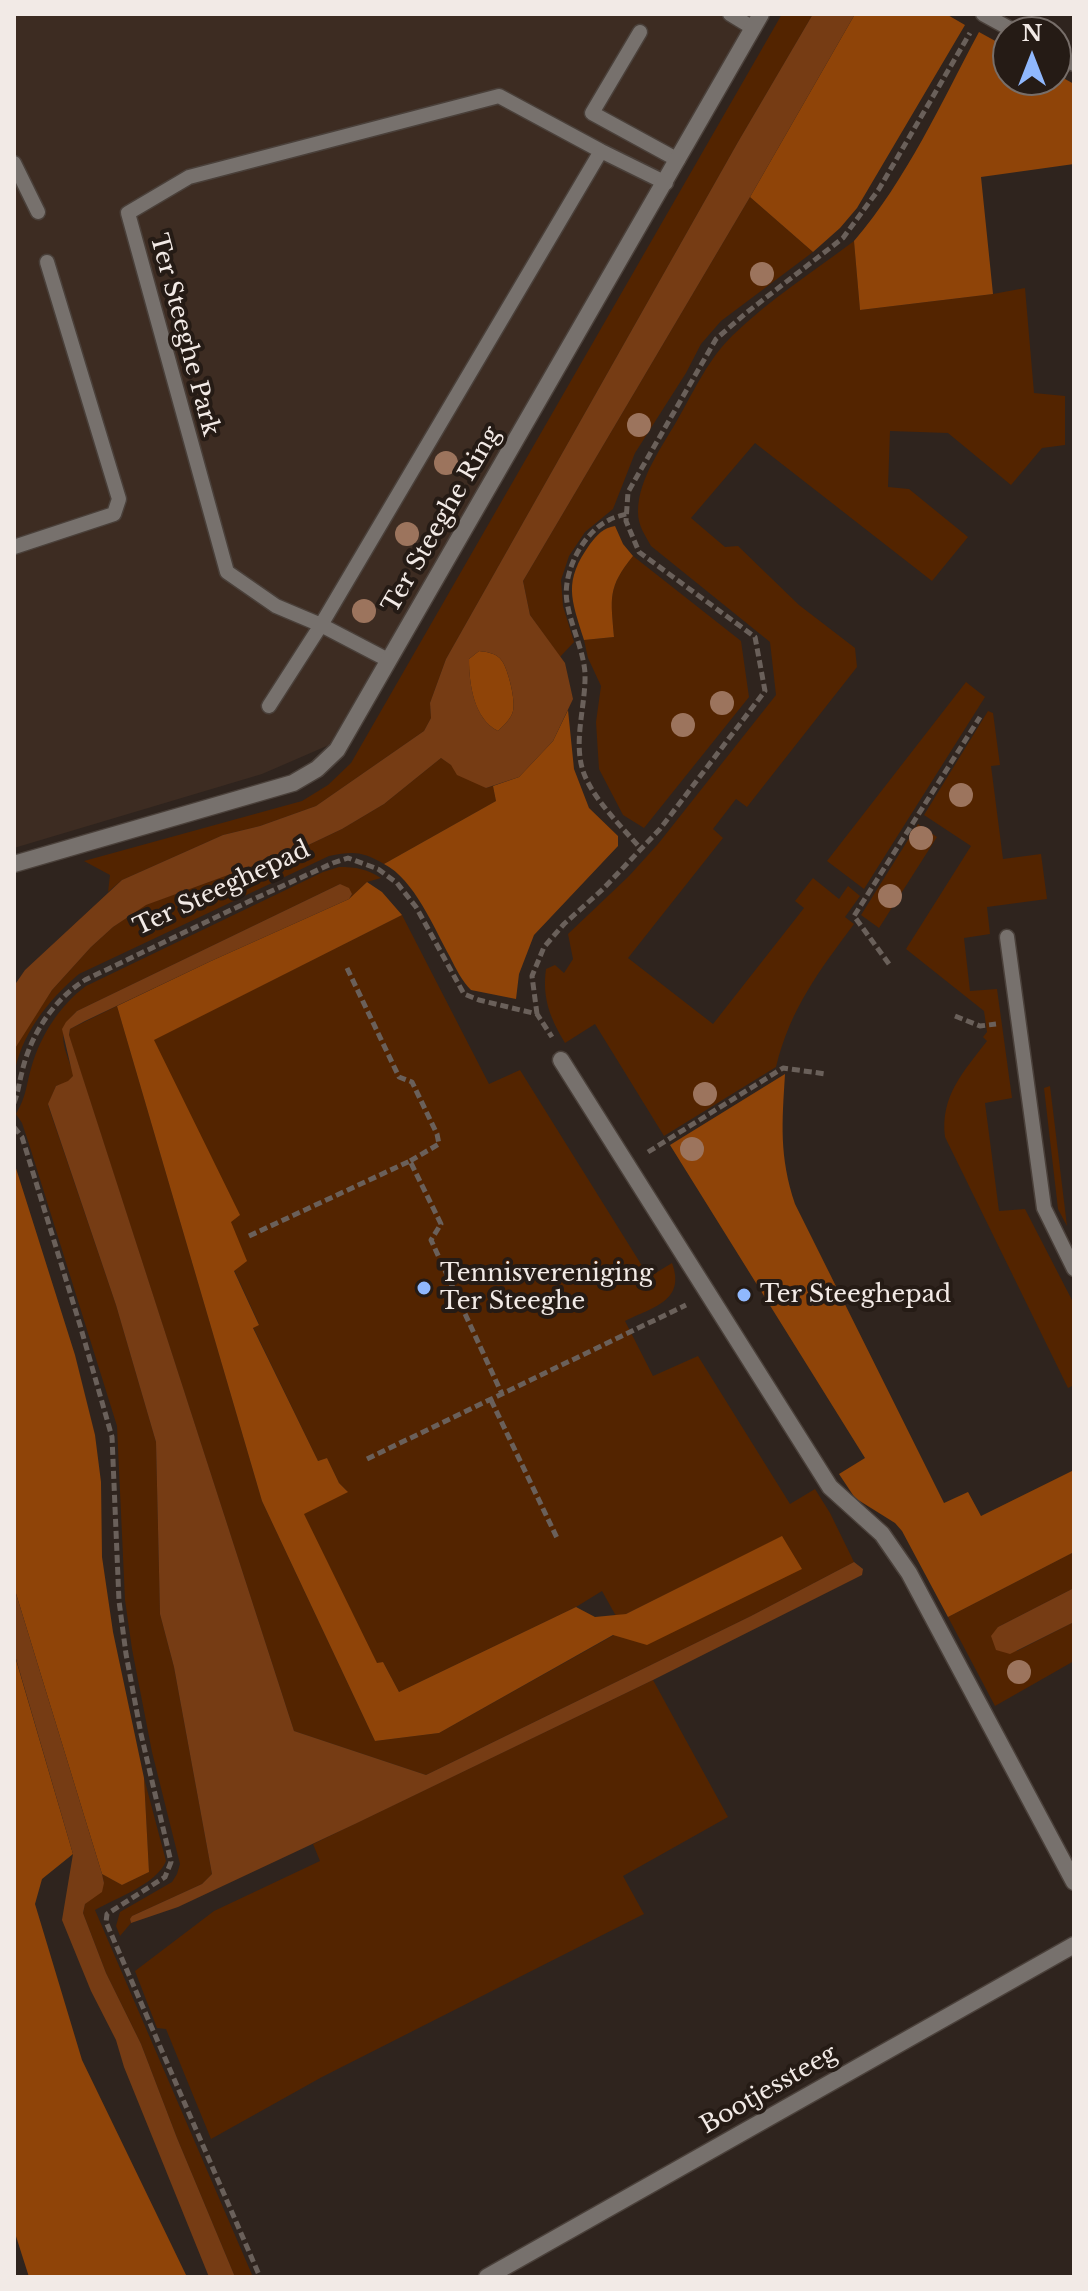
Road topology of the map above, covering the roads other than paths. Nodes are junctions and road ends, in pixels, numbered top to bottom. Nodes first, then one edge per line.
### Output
1 (730, 14) edge
2 (757, 21) edge
3 (640, 32) dead end
4 (601, 151) junction
5 (678, 160) junction
6 (14, 163) edge
7 (666, 183) junction
8 (38, 212) dead end
9 (47, 262) dead end
10 (14, 547) edge
11 (321, 625) junction
12 (388, 660) junction
13 (269, 706) dead end
14 (14, 864) edge
15 (1007, 937) dead end
16 (561, 1060) road end
17 (1074, 1269) edge
18 (1074, 1882) edge
19 (1074, 1945) edge
20 (487, 2277) edge

1 - 2 lane
2 - 5 street, Ter Steeghe Ring
3 - 5 lane
4 - 7 lane, Ter Steeghe Park
4 - 11 lane
4 - 11 lane, Ter Steeghe Park
5 - 7 street, Ter Steeghe Ring
6 - 8 lane
7 - 12 street, Ter Steeghe Ring
9 - 10 lane
11 - 12 lane, Ter Steeghe Park
11 - 13 lane
12 - 14 street, Ter Steeghe Ring
15 - 17 lane
16 - 18 street
19 - 20 street, Bootjessteeg

